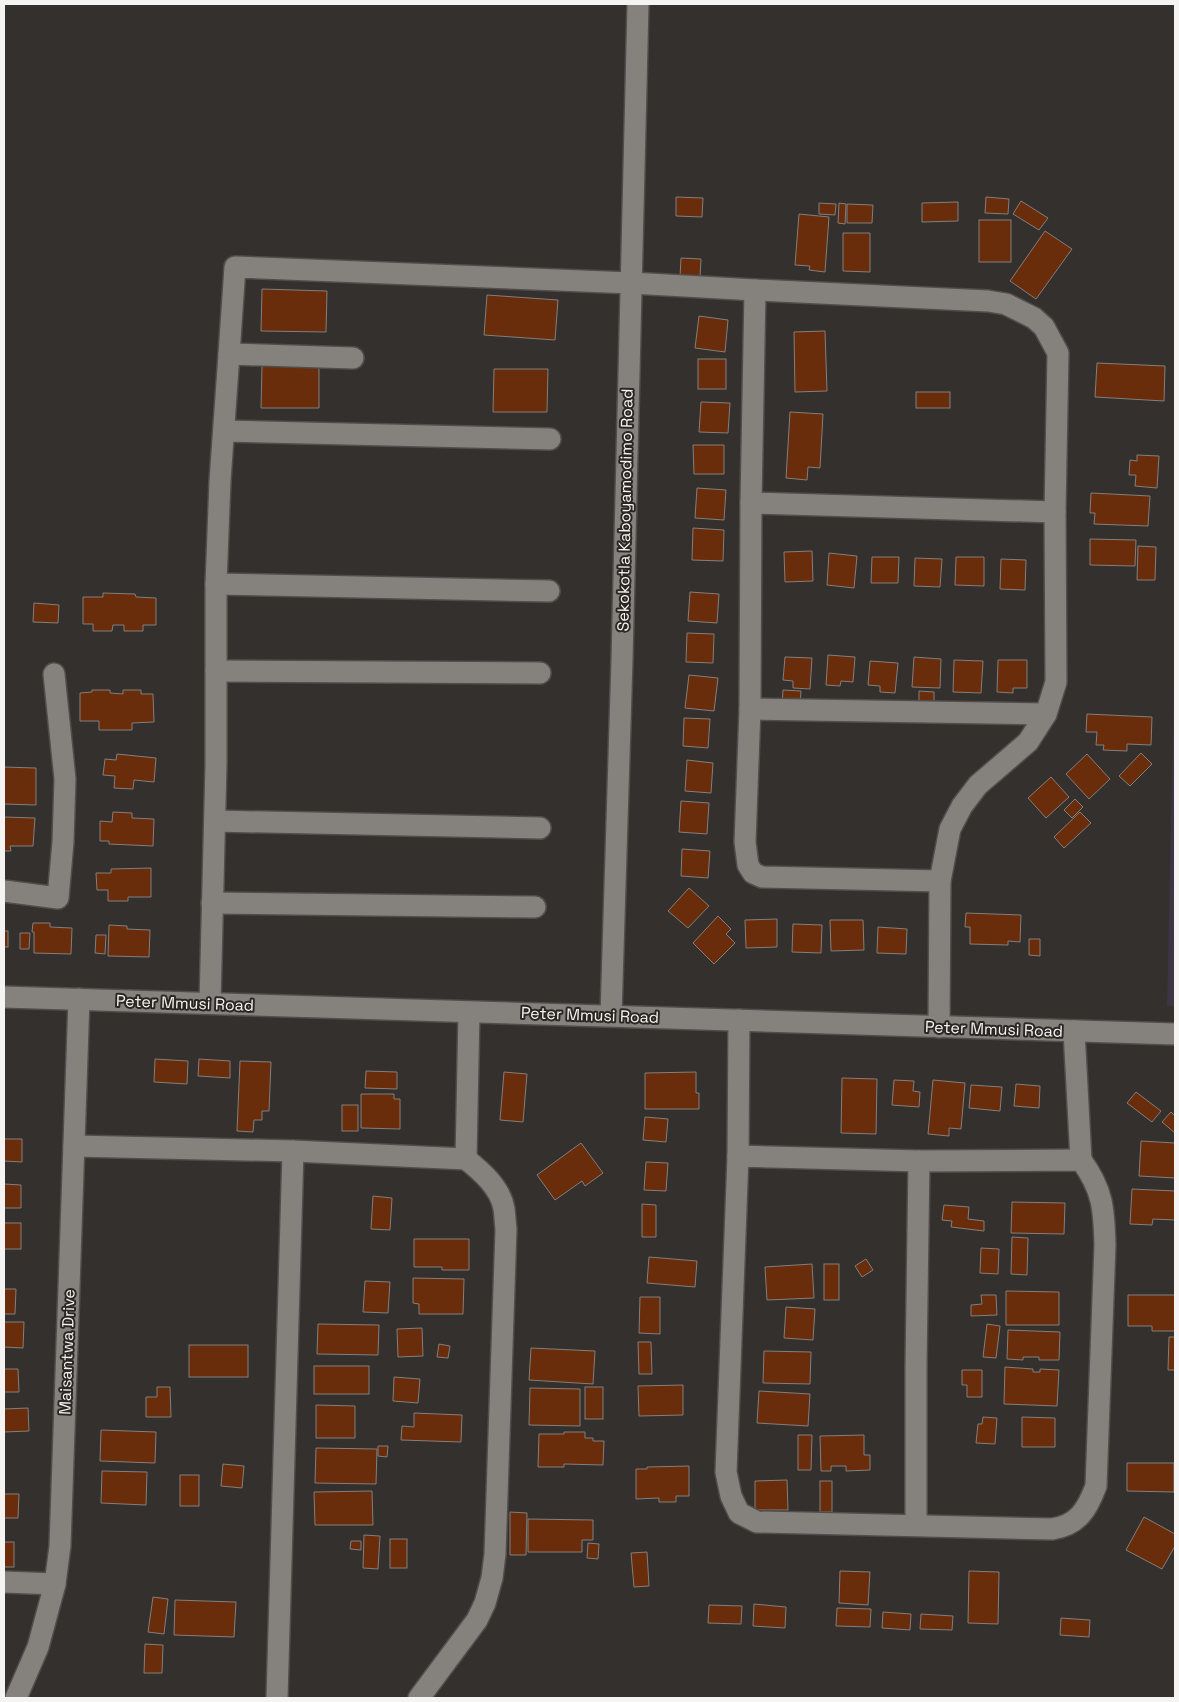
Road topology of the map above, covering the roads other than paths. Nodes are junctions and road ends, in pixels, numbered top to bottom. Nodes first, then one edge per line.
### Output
1 (638, 4) edge
2 (631, 282) junction
3 (756, 290) junction
4 (229, 354) junction
5 (353, 358) dead end
6 (224, 431) junction
7 (550, 439) dead end
8 (751, 504) junction
9 (1055, 512) junction
10 (216, 584) junction
11 (549, 591) dead end
12 (216, 671) junction
13 (540, 673) dead end
14 (54, 674) dead end
15 (750, 708) junction
16 (1046, 714) junction
17 (215, 821) junction
18 (540, 828) dead end
19 (940, 881) junction
20 (4, 891) edge
21 (212, 903) junction
22 (535, 907) dead end
23 (4, 997) edge
24 (79, 999) junction
25 (210, 1003) junction
26 (469, 1012) junction
27 (610, 1015) junction
28 (739, 1020) junction
29 (940, 1027) junction
30 (1074, 1031) junction
31 (1175, 1034) edge
32 (74, 1146) junction
33 (293, 1151) junction
34 (738, 1156) junction
35 (466, 1159) junction
36 (918, 1160) junction
37 (1081, 1160) junction
38 (916, 1525) junction
39 (4, 1582) edge
40 (55, 1584) junction
41 (16, 1698) edge
42 (277, 1698) edge
43 (419, 1698) edge

1 - 2 street, Sekokotla Kaboyamodimo Road
2 - 3 street
2 - 4 street
2 - 27 street, Sekokotla Kaboyamodimo Road
3 - 8 street
3 - 9 street
4 - 5 street
4 - 6 street
6 - 7 street
6 - 10 street
8 - 9 street
8 - 15 street
9 - 16 street
10 - 11 street
10 - 12 street
12 - 13 street
12 - 17 street
14 - 20 street
15 - 16 street
15 - 19 street
16 - 19 street
17 - 18 street
17 - 21 street
19 - 29 street
21 - 22 street
21 - 25 street
23 - 24 street, Peter Mmusi Road
24 - 25 street, Peter Mmusi Road
24 - 32 street, Maisantwa Drive
25 - 26 street, Peter Mmusi Road
26 - 27 street, Peter Mmusi Road
26 - 35 street
27 - 28 street, Peter Mmusi Road
28 - 29 street, Peter Mmusi Road
28 - 34 street
29 - 30 street, Peter Mmusi Road
30 - 31 street, Peter Mmusi Road
30 - 37 street
32 - 33 street
32 - 40 street, Maisantwa Drive
33 - 35 street
33 - 42 street
34 - 36 street
34 - 38 street
35 - 43 street
36 - 37 street
36 - 38 street
37 - 38 street
39 - 40 street
40 - 41 street, Maisantwa Drive

